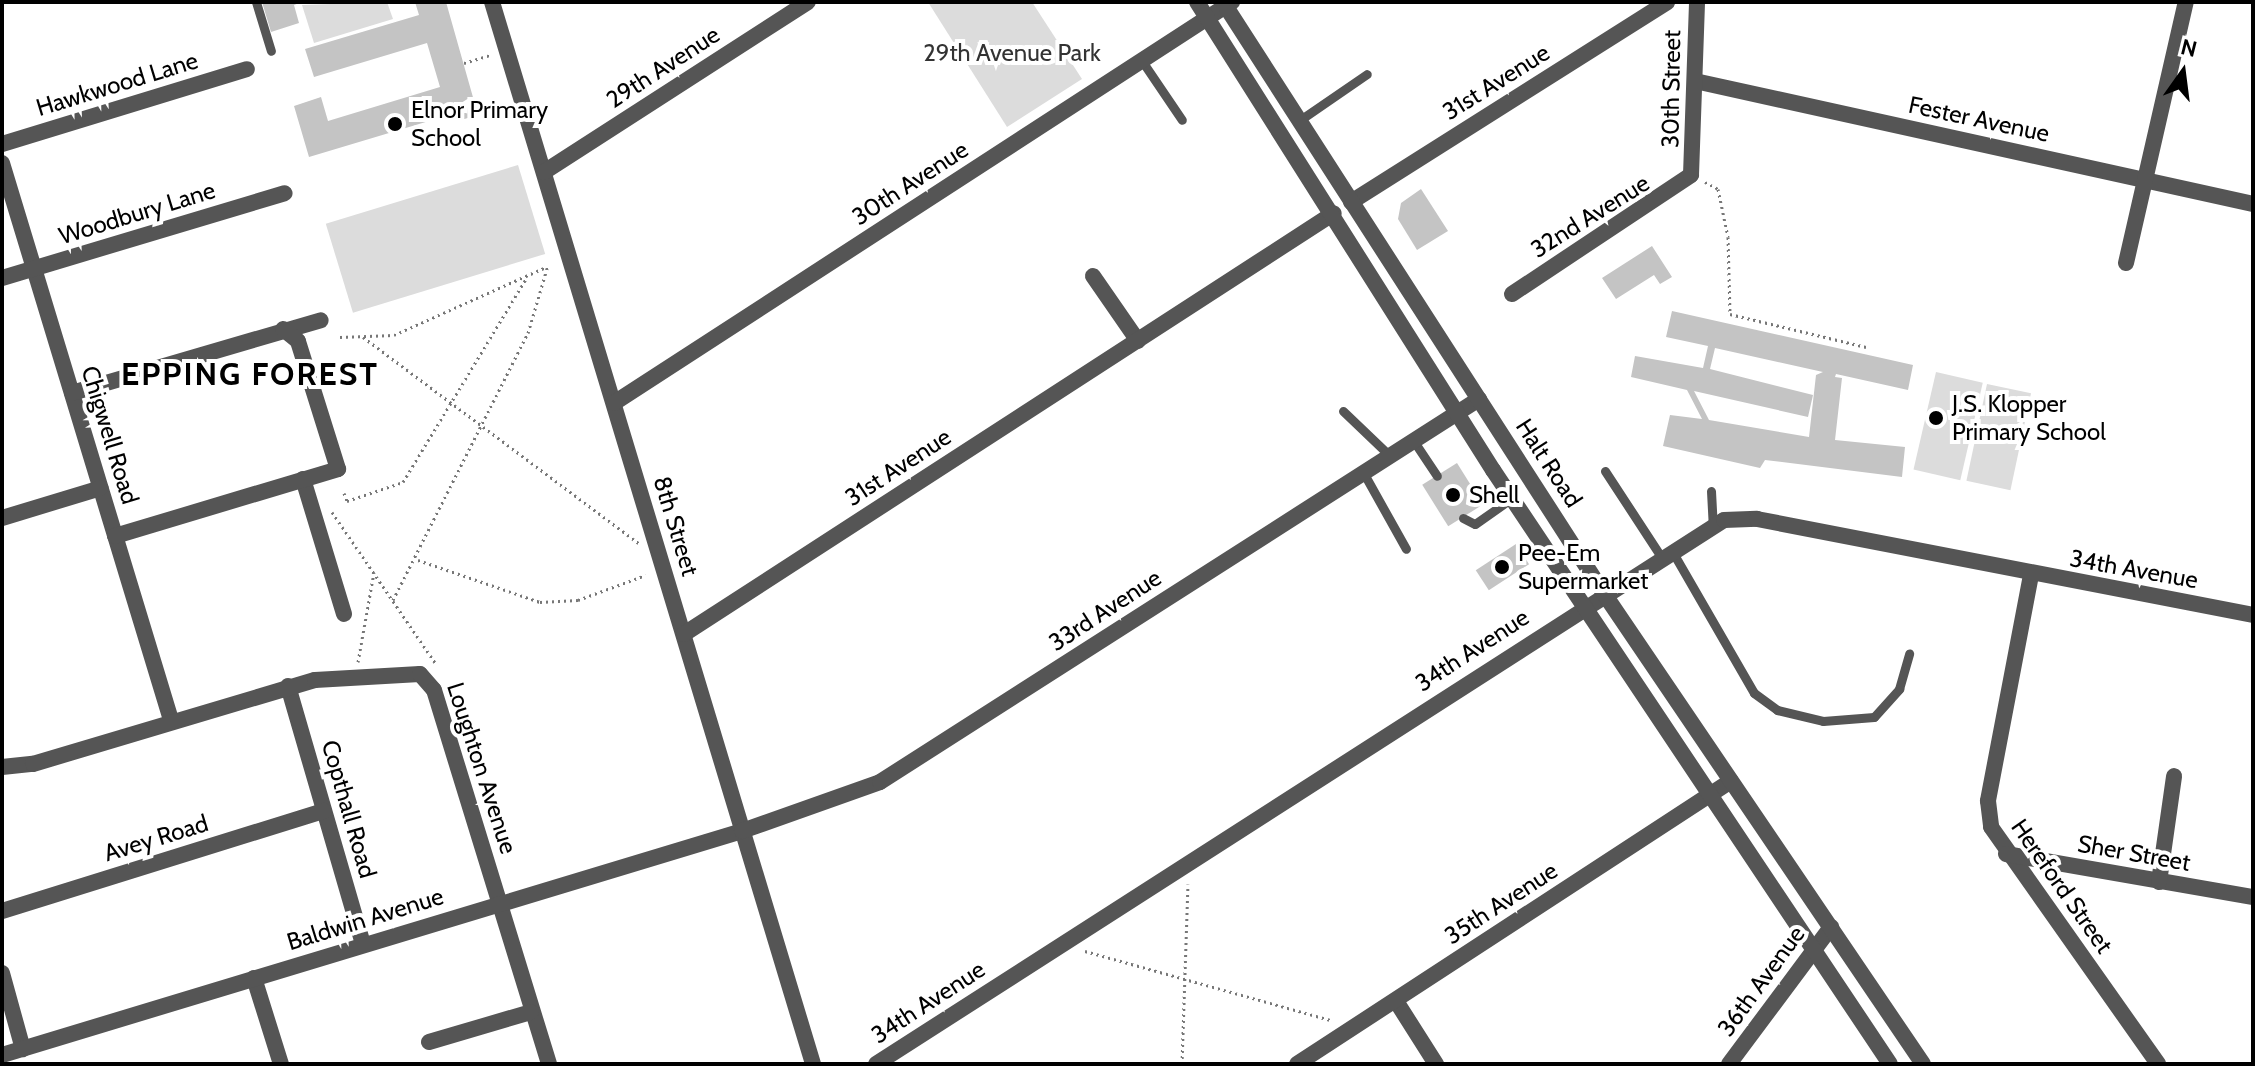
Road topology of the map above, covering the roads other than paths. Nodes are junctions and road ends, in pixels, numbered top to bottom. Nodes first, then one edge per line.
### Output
1 (256, 2) edge
2 (492, 2) edge
3 (808, 2) edge
4 (1197, 2) edge
5 (1667, 2) edge
6 (1697, 2) edge
7 (2186, 2) edge
8 (1227, 3) edge
9 (1207, 18) junction
10 (271, 51) dead end
11 (1142, 61) junction
12 (247, 69) dead end
13 (1367, 74) dead end
14 (1695, 81) junction
15 (1182, 120) dead end
16 (1300, 120) junction
17 (2, 144) edge
18 (2, 163) edge
19 (544, 172) junction
20 (1691, 175) joint
21 (2143, 180) junction
22 (285, 193) dead end
23 (1351, 202) junction
24 (2253, 204) edge
25 (1334, 213) junction
26 (2126, 263) dead end
27 (34, 269) junction
28 (1093, 276) dead end
29 (2, 278) edge
30 (1512, 294) dead end
31 (321, 320) dead end
32 (283, 329) junction
33 (1138, 341) junction
34 (72, 393) junction
35 (1479, 399) junction
36 (614, 403) junction
37 (1343, 411) dead end
38 (1456, 412) junction
39 (1413, 440) junction
40 (1389, 455) junction
41 (1605, 471) dead end
42 (1363, 472) junction
43 (1437, 476) dead end
44 (303, 479) junction
45 (101, 488) junction
46 (1711, 491) dead end
47 (1512, 498) junction
48 (2, 518) edge
49 (1463, 518) dead end
50 (1713, 524) junction
51 (115, 536) junction
52 (1406, 549) dead end
53 (1665, 552) junction
54 (2031, 575) junction
55 (1603, 592) junction
56 (1585, 605) junction
57 (344, 614) dead end
58 (2253, 615) edge
59 (684, 634) junction
60 (1909, 653) dead end
61 (288, 686) junction
62 (171, 720) junction
63 (2, 767) edge
64 (2174, 776) dead end
65 (1731, 781) junction
66 (1709, 797) junction
67 (324, 811) junction
68 (742, 831) junction
69 (2006, 854) junction
70 (2159, 882) junction
71 (2253, 897) edge
72 (499, 902) junction
73 (2, 911) edge
74 (1831, 927) junction
75 (363, 944) junction
76 (1811, 952) junction
77 (2, 973) edge
78 (254, 978) junction
79 (1396, 1001) junction
80 (531, 1012) junction
81 (429, 1042) dead end
82 (23, 1049) junction
83 (2, 1055) edge
84 (281, 1064) edge
85 (549, 1064) edge
86 (813, 1064) edge
87 (876, 1064) edge
88 (1297, 1064) edge
89 (1436, 1064) edge
90 (1729, 1064) edge
91 (1890, 1064) edge
92 (1923, 1064) edge
93 (2158, 1064) edge

1 - 10 lane
2 - 19 street, 8th Street
3 - 19 street, 29th Avenue
4 - 9 street, Halt Road
5 - 23 street, 31st Avenue
6 - 14 street, 30th Street
7 - 21 street
8 - 9 street, 30th Avenue
8 - 16 street, Halt Road
9 - 11 street, 30th Avenue
9 - 25 street, Halt Road
11 - 15 lane
11 - 36 street, 30th Avenue
12 - 17 street, Hawkwood Lane
13 - 16 lane
14 - 20 street, 30th Street
14 - 21 street, Fester Avenue
16 - 23 street, Halt Road
18 - 27 street, Chigwell Road
19 - 36 street, 8th Street
20 - 30 street, 32nd Avenue
21 - 24 street, Fester Avenue
21 - 26 street
22 - 27 street, Woodbury Lane
23 - 35 street, Halt Road
25 - 33 street, 31st Avenue
25 - 38 street, Halt Road
27 - 29 street, Woodbury Lane
27 - 34 street, Chigwell Road
28 - 33 street
31 - 32 street
32 - 34 street
32 - 44 street
33 - 59 street, 31st Avenue
34 - 45 street, Chigwell Road
35 - 38 street, 33rd Avenue
35 - 55 street, Halt Road
36 - 59 street, 8th Street
37 - 40 lane
38 - 39 street, 33rd Avenue
38 - 47 street, Halt Road
39 - 40 street, 33rd Avenue
39 - 43 lane
40 - 42 street, 33rd Avenue
41 - 53 lane
42 - 52 lane
42 - 68 street, 33rd Avenue
44 - 51 street
44 - 57 street
45 - 48 street
45 - 51 street, Chigwell Road
46 - 50 lane
47 - 49 lane
47 - 56 street, Halt Road
50 - 53 street, 34th Avenue
50 - 54 street, 34th Avenue
51 - 62 street, Chigwell Road
53 - 55 street, 34th Avenue
53 - 60 lane
54 - 58 street, 34th Avenue
54 - 69 street, Hereford Street
55 - 56 street, 34th Avenue
55 - 65 street, Halt Road
56 - 66 street, Halt Road
56 - 87 street, 34th Avenue
59 - 68 street, 8th Street
61 - 62 street, Loughton Avenue
61 - 67 street, Copthall Road
61 - 72 street, Loughton Avenue
62 - 63 street, Loughton Avenue
64 - 70 street
65 - 66 street, 35th Avenue
65 - 74 street, Halt Road
66 - 76 street, Halt Road
66 - 79 street, 35th Avenue
67 - 73 street, Avey Road
67 - 75 street, Copthall Road
68 - 72 street, Baldwin Avenue
68 - 86 street, 8th Street
69 - 70 street, Sher Street
69 - 93 street, Hereford Street
70 - 71 street, Sher Street
72 - 75 street, Baldwin Avenue
72 - 80 street, Loughton Avenue
74 - 76 street, 36th Avenue
74 - 92 street, Halt Road
75 - 78 street, Baldwin Avenue
76 - 90 street, 36th Avenue
76 - 91 street, Halt Road
77 - 82 street
78 - 82 street, Baldwin Avenue
78 - 84 street
79 - 88 street, 35th Avenue
79 - 89 street
80 - 81 street
80 - 85 street, Loughton Avenue
82 - 83 street, Baldwin Avenue

